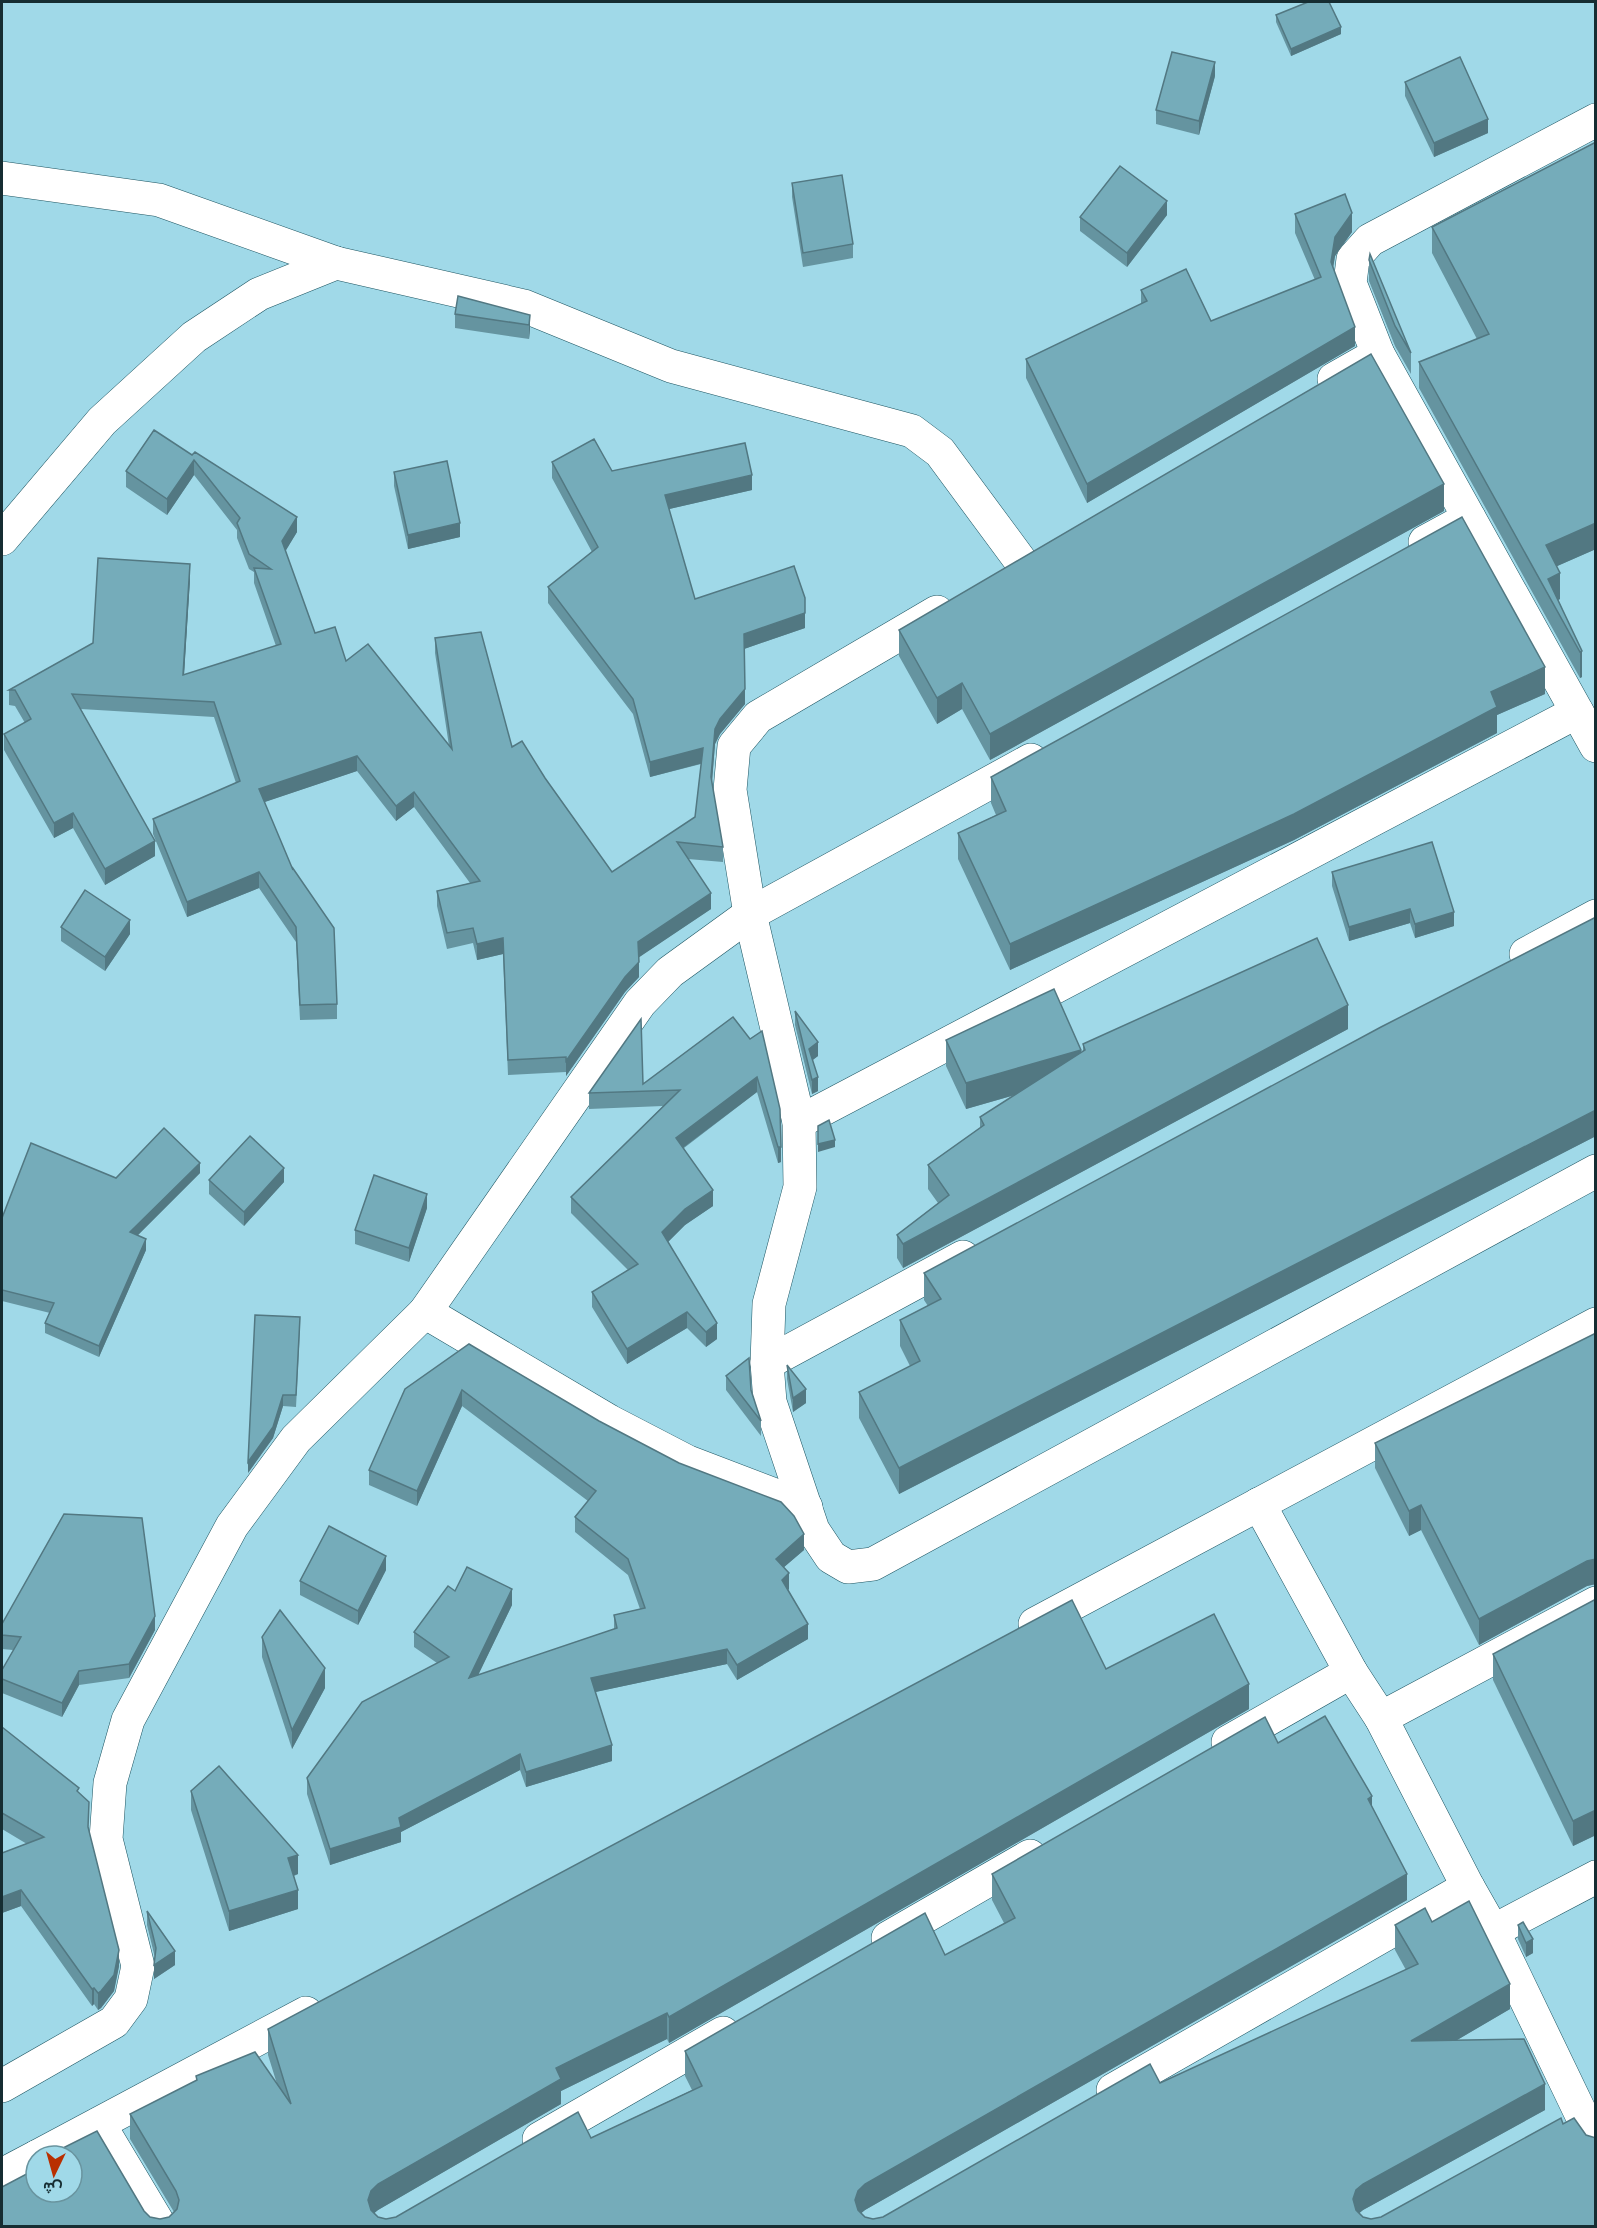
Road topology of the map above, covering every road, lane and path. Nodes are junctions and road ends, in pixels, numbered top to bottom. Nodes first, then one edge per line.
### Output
1 (1596, 120) edge
2 (2, 178) edge
3 (336, 263) junction
4 (1378, 354) junction
5 (1307, 395) edge
6 (1469, 518) junction
7 (2, 539) edge
8 (1052, 545) edge
9 (1396, 558) edge
10 (1022, 563) junction
11 (991, 580) edge
12 (961, 598) edge
13 (1577, 712) junction
14 (1596, 746) edge
15 (1052, 748) edge
16 (750, 914) junction
17 (1596, 916) edge
18 (1501, 967) edge
19 (799, 1122) junction
20 (1596, 1171) edge
21 (987, 1244) edge
22 (425, 1312) junction
23 (1596, 1324) edge
24 (766, 1363) junction
25 (1259, 1504) junction
26 (806, 1507) junction
27 (1596, 1603) edge
28 (1006, 1639) edge
29 (1351, 1672) junction
30 (1381, 1718) junction
31 (1206, 1755) edge
32 (1061, 1839) edge
33 (1596, 1877) edge
34 (1468, 1887) junction
35 (1493, 1931) junction
36 (864, 1952) edge
37 (331, 2000) edge
38 (750, 2018) edge
39 (2, 2083) edge
40 (1083, 2107) edge
41 (1577, 2113) edge
42 (99, 2124) junction
43 (60, 2144) edge
44 (1596, 2145) edge
45 (512, 2155) edge
46 (24, 2163) edge
47 (2, 2175) edge
48 (160, 2226) edge

1 - 4 street
2 - 3 street
3 - 7 street
3 - 10 street
4 - 5 street
4 - 6 street
6 - 9 street
6 - 13 street
8 - 10 street
10 - 11 street
12 - 16 street
13 - 14 street
13 - 19 street
15 - 16 street
16 - 19 street
16 - 22 street
17 - 18 street
19 - 24 street
20 - 26 street
21 - 24 street
22 - 26 street
22 - 39 street
23 - 25 street
24 - 26 street
25 - 28 street
25 - 29 street
27 - 30 street
29 - 30 street
29 - 31 street
30 - 34 street
32 - 36 street
33 - 35 street
34 - 35 street
34 - 40 street
35 - 41 street
37 - 42 street
38 - 45 street
41 - 44 street
42 - 43 street
42 - 48 street
46 - 47 street

